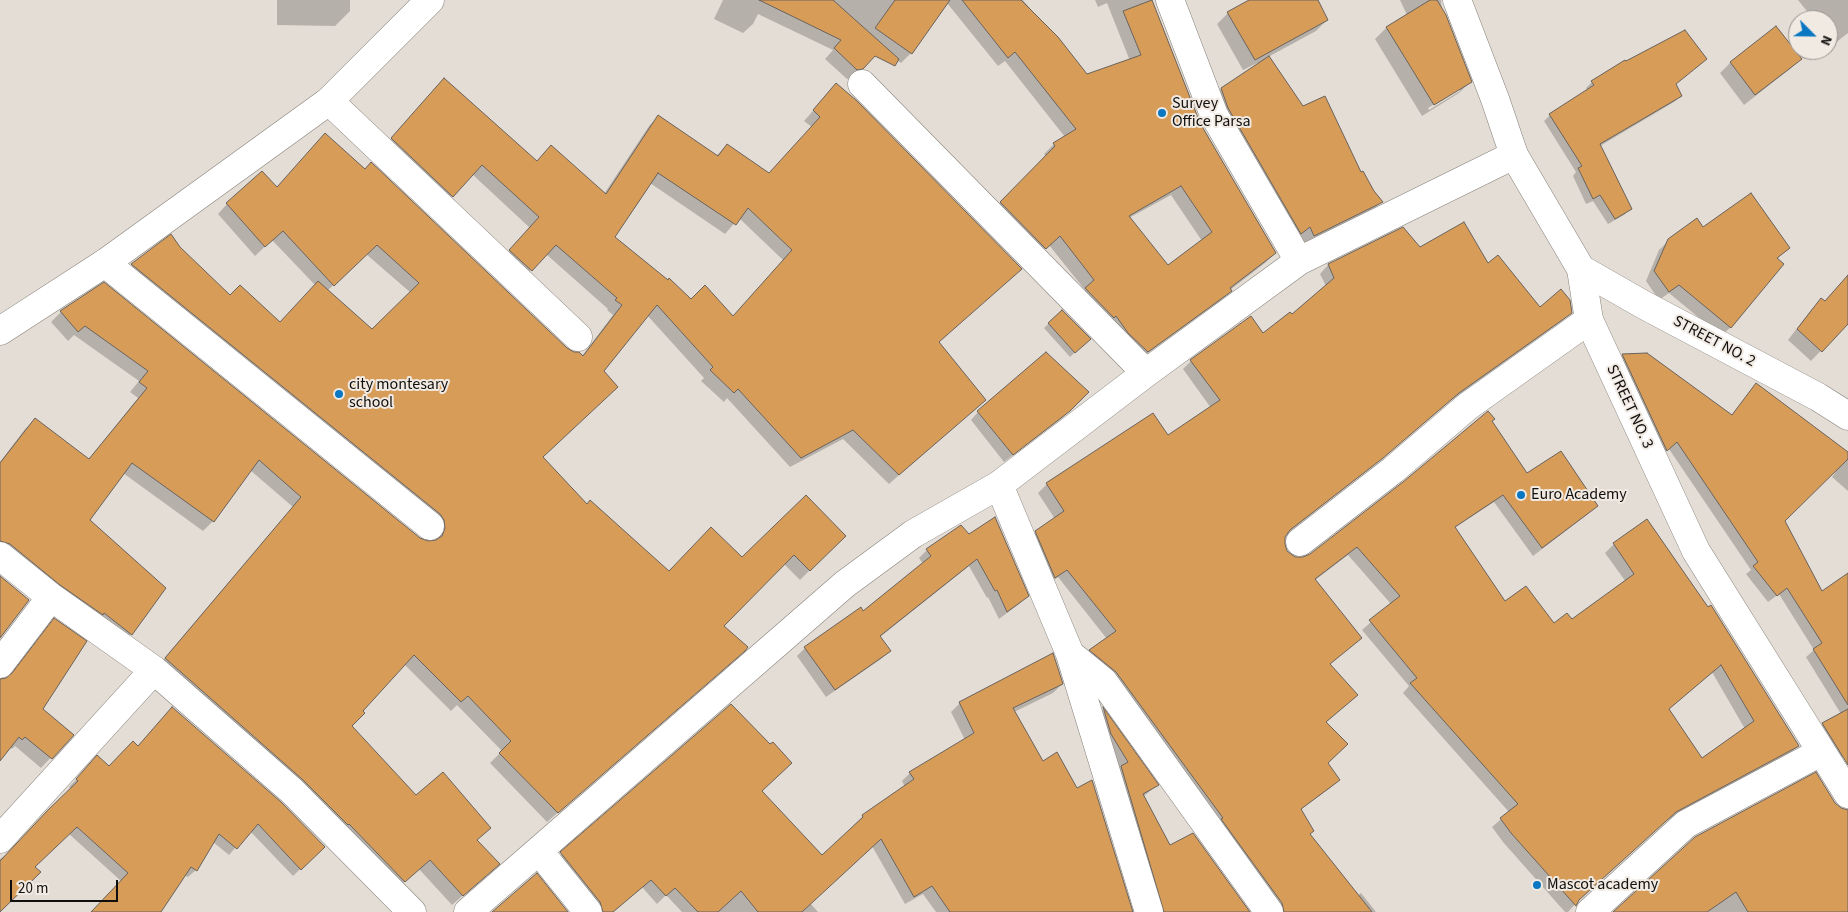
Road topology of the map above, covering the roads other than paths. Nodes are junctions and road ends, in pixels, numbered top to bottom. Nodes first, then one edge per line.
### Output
1 (430, 0) edge
2 (1170, 0) edge
3 (1457, 0) edge
4 (862, 84) dead end
5 (329, 101) junction
6 (1514, 155) junction
7 (1299, 261) junction
8 (105, 263) junction
9 (1580, 269) junction
10 (1589, 320) junction
11 (0, 331) edge
12 (578, 337) dead end
13 (1146, 373) junction
14 (1848, 416) edge
15 (999, 485) junction
16 (430, 526) dead end
17 (1300, 542) dead end
18 (0, 556) edge
19 (51, 597) junction
20 (1070, 654) junction
21 (0, 664) edge
22 (154, 670) junction
23 (1821, 752) junction
24 (1848, 794) edge
25 (0, 838) edge
26 (539, 851) junction
27 (412, 912) edge
28 (468, 912) edge
29 (588, 912) edge
30 (1149, 912) edge
31 (1269, 912) edge
32 (1590, 912) edge

1 - 5 street
2 - 7 street
3 - 6 street, STREET NO. 3
4 - 13 street
5 - 8 street
5 - 12 street
6 - 7 street
6 - 9 street, STREET NO. 3
7 - 13 street
8 - 11 street
8 - 16 street
9 - 10 street, STREET NO. 3
9 - 14 street, STREET NO. 2
10 - 17 street
10 - 23 street, STREET NO. 3
13 - 15 street
15 - 20 street
15 - 26 street
18 - 19 street
19 - 21 street
19 - 22 street
20 - 30 street
20 - 31 street
22 - 25 street
22 - 27 street
23 - 24 street, STREET NO. 3
23 - 32 street
26 - 28 street
26 - 29 street

